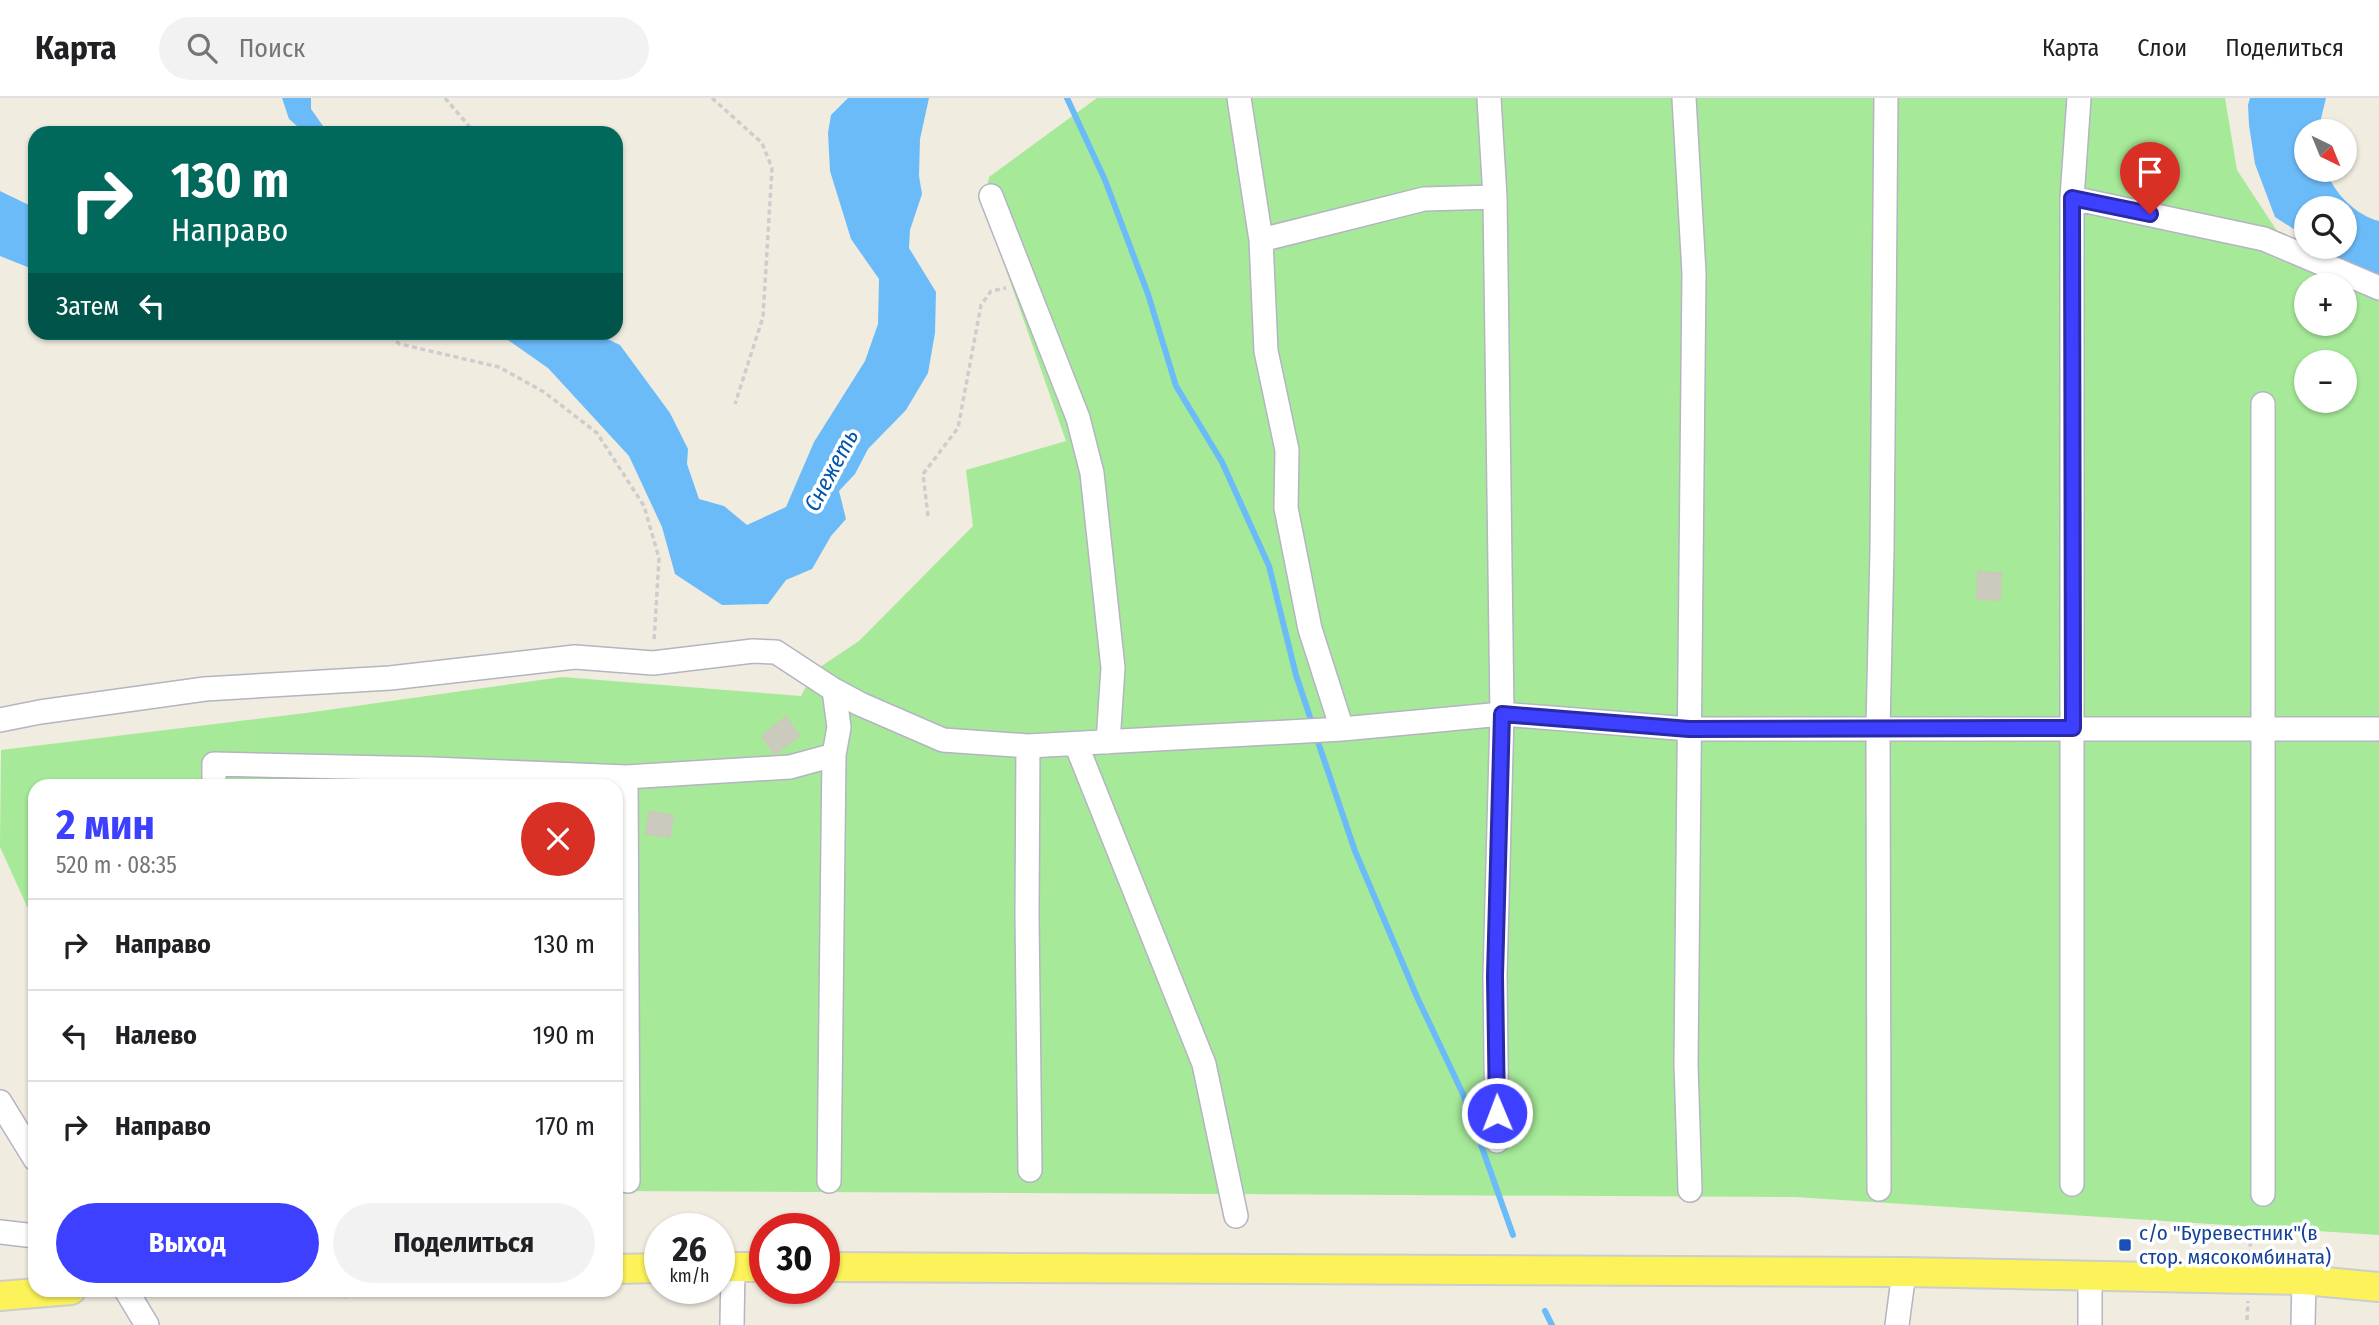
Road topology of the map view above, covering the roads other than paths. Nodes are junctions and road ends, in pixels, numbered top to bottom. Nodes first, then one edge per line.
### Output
1 (1239, 98) edge
2 (1489, 98) edge
3 (1684, 98) edge
4 (1886, 98) edge
5 (2079, 98) edge
6 (991, 196) dead end
7 (1495, 197) junction
8 (2072, 198) junction
9 (1261, 240) junction
10 (2379, 288) edge
11 (2263, 404) dead end
12 (834, 690) junction
13 (1502, 714) junction
14 (0, 720) edge
15 (1878, 728) junction
16 (2073, 728) junction
17 (1342, 729) junction
18 (1689, 729) junction
19 (2264, 729) junction
20 (2379, 729) edge
21 (1108, 742) junction
22 (1076, 744) junction
23 (1028, 746) junction
24 (834, 755) junction
25 (432, 777) edge
26 (626, 777) junction
27 (214, 779) edge
28 (0, 1102) edge
29 (1497, 1141) dead end
30 (28, 1148) edge
31 (1030, 1170) dead end
32 (628, 1181) dead end
33 (829, 1181) dead end
34 (2072, 1184) dead end
35 (1879, 1189) dead end
36 (1690, 1190) dead end
37 (2263, 1194) dead end
38 (1236, 1216) dead end
39 (0, 1232) edge
40 (28, 1235) edge
41 (840, 1267) edge
42 (644, 1268) edge
43 (623, 1269) edge
44 (1904, 1272) junction
45 (2090, 1276) junction
46 (2304, 1280) junction
47 (2379, 1287) edge
48 (28, 1294) edge
49 (0, 1296) edge
50 (130, 1297) edge
51 (730, 1304) edge
52 (148, 1325) edge
53 (732, 1325) edge
54 (1897, 1325) edge
55 (2090, 1325) edge
56 (2303, 1325) edge

1 - 9 street
2 - 7 street
3 - 18 street
4 - 15 street
5 - 8 street
6 - 21 street
7 - 9 street
7 - 13 street
8 - 10 street
8 - 16 street
9 - 17 street
11 - 19 street
12 - 14 street
12 - 23 street
12 - 24 street
13 - 17 street
13 - 18 street
13 - 29 street
15 - 16 street
15 - 18 street
15 - 35 street
16 - 19 street
16 - 34 street
17 - 21 street
18 - 36 street
19 - 20 street
19 - 37 street
21 - 22 street
22 - 23 street
22 - 38 street
23 - 31 street
24 - 26 street
24 - 33 street
25 - 26 street
25 - 27 street
26 - 32 street
28 - 30 street
39 - 40 street
41 - 44 main road
42 - 43 main road
44 - 45 main road
44 - 54 street
45 - 46 main road
45 - 55 street
46 - 47 main road
46 - 56 street
48 - 49 main road
50 - 52 street
51 - 53 street

